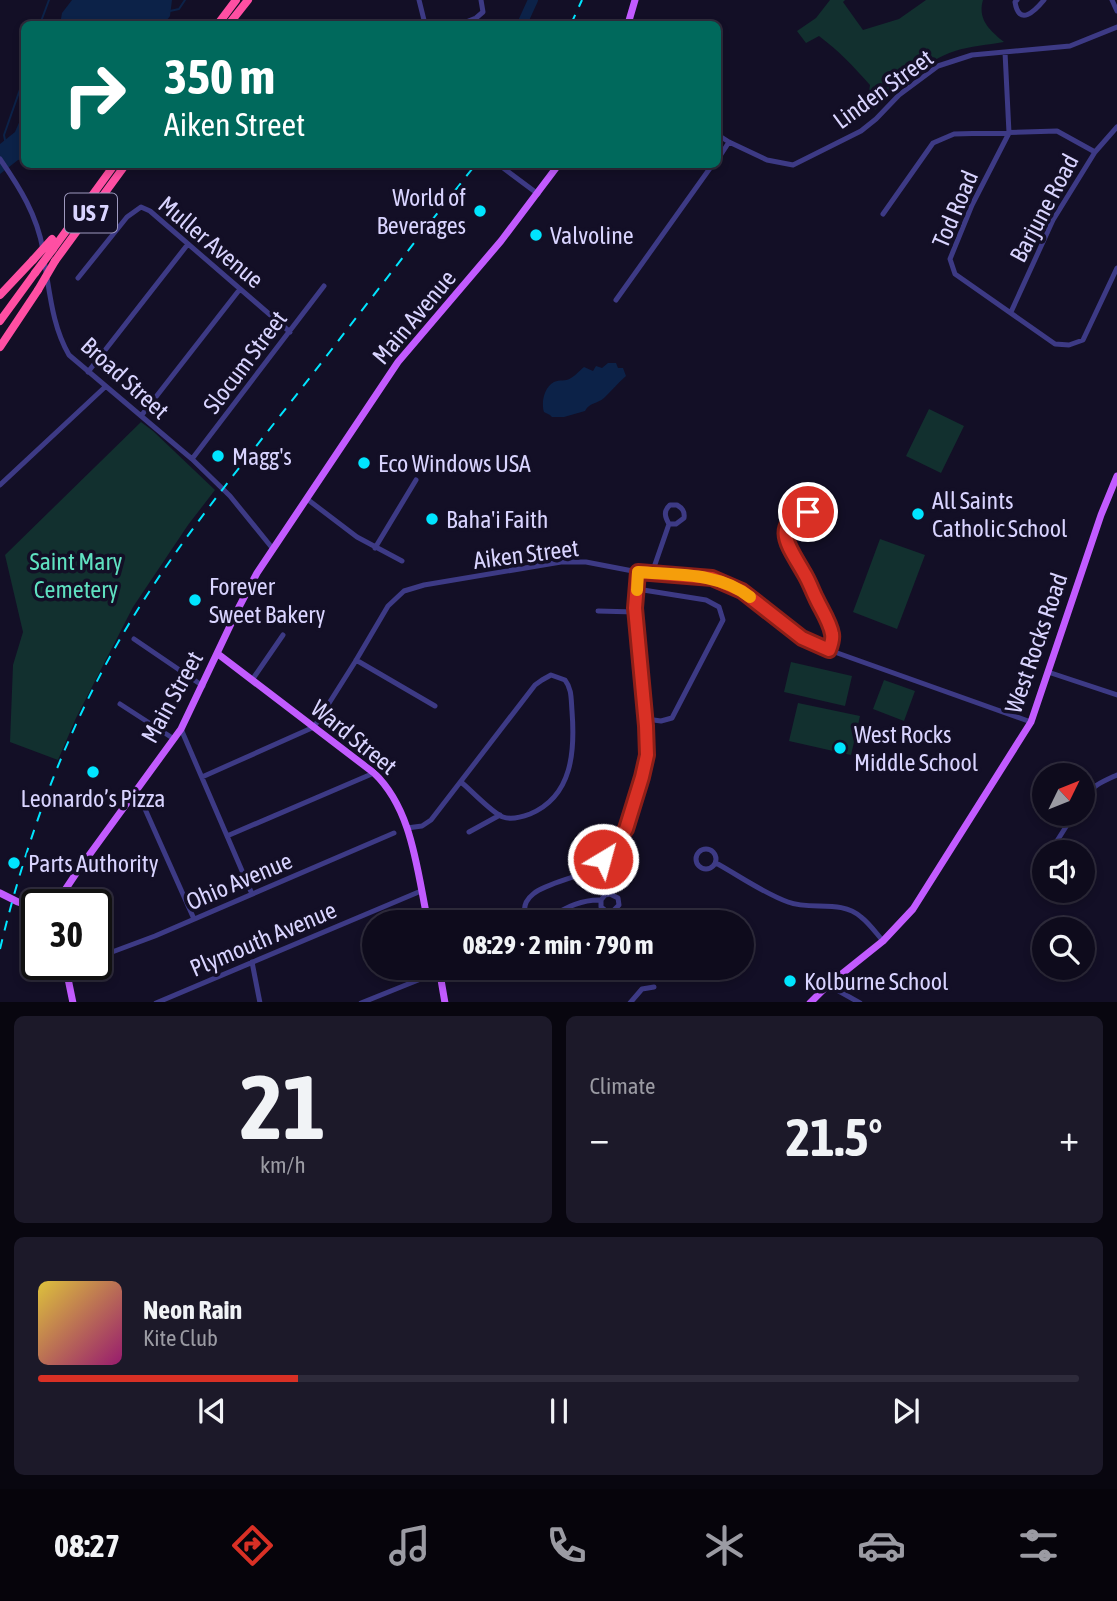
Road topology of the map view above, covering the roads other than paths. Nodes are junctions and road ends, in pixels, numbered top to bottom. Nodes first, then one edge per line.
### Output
1 (236, 0) edge
2 (247, 0) edge
3 (419, 0) edge
4 (481, 0) edge
5 (635, 0) edge
6 (1017, 0) edge
7 (1044, 0) edge
8 (1112, 0) edge
9 (1117, 11) edge
10 (220, 21) edge
11 (231, 21) edge
12 (424, 21) edge
13 (467, 21) edge
14 (629, 21) edge
15 (1117, 27) edge
16 (1005, 52) junction
17 (1117, 127) edge
18 (1009, 133) junction
19 (721, 137) edge
20 (729, 142) junction
21 (1095, 152) junction
22 (721, 154) edge
23 (0, 159) edge
24 (110, 168) edge
25 (123, 168) edge
26 (503, 168) edge
27 (556, 168) edge
28 (710, 168) edge
29 (538, 194) junction
30 (883, 214) dead end
31 (52, 244) junction
32 (188, 244) junction
33 (1117, 268) edge
34 (78, 278) dead end
35 (324, 286) dead end
36 (37, 288) junction
37 (240, 289) junction
38 (0, 295) edge
39 (616, 300) dead end
40 (1011, 312) junction
41 (0, 321) edge
42 (290, 332) junction
43 (0, 337) edge
44 (0, 347) edge
45 (88, 372) junction
46 (105, 387) junction
47 (141, 416) junction
48 (192, 459) junction
49 (1117, 476) edge
50 (416, 480) dead end
51 (0, 485) edge
52 (307, 499) junction
53 (808, 512) dead end
54 (669, 524) dead end
55 (375, 548) junction
56 (273, 549) junction
57 (401, 561) dead end
58 (638, 572) junction
59 (652, 573) junction
60 (637, 589) junction
61 (598, 611) dead end
62 (635, 612) junction
63 (283, 635) dead end
64 (134, 639) dead end
65 (829, 650) junction
66 (218, 654) junction
67 (356, 660) junction
68 (1048, 672) junction
69 (252, 680) junction
70 (203, 686) junction
71 (1117, 695) edge
72 (120, 704) dead end
73 (435, 706) dead end
74 (646, 719) junction
75 (1031, 722) junction
76 (314, 727) junction
77 (181, 729) junction
78 (174, 739) junction
79 (374, 773) junction
80 (1117, 775) edge
81 (202, 777) junction
82 (461, 782) junction
83 (1096, 786) edge
84 (137, 791) junction
85 (500, 815) junction
86 (407, 828) junction
87 (469, 832) dead end
88 (394, 833) dead end
89 (227, 836) junction
90 (716, 863) dead end
91 (66, 889) edge
92 (421, 891) junction
93 (0, 893) edge
94 (252, 894) junction
95 (601, 900) dead end
96 (21, 903) edge
97 (425, 910) edge
98 (525, 910) edge
99 (564, 910) edge
100 (194, 919) junction
101 (883, 941) junction
102 (112, 952) edge
103 (252, 962) junction
104 (69, 980) edge
105 (415, 980) edge
106 (441, 980) edge
107 (828, 985) junction
108 (654, 987) dead end
109 (73, 1002) edge
110 (158, 1002) edge
111 (261, 1002) edge
112 (363, 1002) edge
113 (445, 1002) edge
114 (631, 1002) edge
115 (811, 1002) edge
116 (858, 1002) edge

1 - 10 highway
2 - 11 highway
3 - 12 street
4 - 13 street
5 - 14 main road
6 - 7 street
8 - 9 street
15 - 16 street, Linden Street
16 - 18 street
16 - 20 street, Linden Street
17 - 21 street, Barjune Road
18 - 21 street
18 - 30 street
18 - 40 street, Tod Road
19 - 20 street, Linden Street
20 - 22 street
21 - 40 street, Barjune Road
23 - 45 street, Broad Street
24 - 31 highway
25 - 36 highway, US 7, bridge
26 - 29 street
27 - 29 main road, Main Avenue
28 - 39 street
29 - 52 main road, Main Avenue
31 - 38 highway, bridge
31 - 41 highway, US 7, bridge
32 - 34 street, Muller Avenue
32 - 37 street, Muller Avenue
32 - 45 street
33 - 40 street, Tod Road
35 - 42 street, Slocum Street
36 - 43 highway, US 7
36 - 44 highway
37 - 42 street, Muller Avenue
37 - 47 street
42 - 48 street, Slocum Street
45 - 46 street, Broad Street
46 - 47 street, Broad Street
46 - 51 street
47 - 48 street, Broad Street
48 - 56 street, Broad Street
49 - 68 main road, West Rocks Road
50 - 55 street
52 - 55 street
52 - 56 main road, Main Street
53 - 65 street
54 - 59 street
55 - 57 street
56 - 66 main road, Main Street
58 - 59 street, Aiken Street
58 - 60 street
58 - 67 street, Aiken Street
59 - 65 street, Aiken Street
60 - 62 street
60 - 74 street
61 - 62 street
62 - 74 street
63 - 69 street
64 - 70 street
65 - 75 street, Aiken Street
66 - 69 main road, Ward Street
66 - 70 main road, Main Street
67 - 73 street
67 - 76 street, Aiken Street
68 - 71 street
68 - 75 main road, West Rocks Road
69 - 76 main road, Ward Street
70 - 77 main road, Main Street
72 - 78 street
74 - 98 street
75 - 101 main road, West Rocks Road
76 - 79 main road, Ward Street
76 - 81 street
77 - 78 main road, Main Street
77 - 81 street
78 - 84 main road, Main Street
79 - 86 main road, Ward Street
79 - 89 street
80 - 83 street
81 - 89 street
82 - 85 street
82 - 85 street
82 - 86 street
84 - 91 main road, Main Street
84 - 100 street
85 - 87 street
86 - 92 main road, Ward Street
88 - 94 street, Ohio Avenue
89 - 94 street
90 - 101 street
92 - 97 main road, Ward Street
92 - 103 street, Plymouth Avenue
93 - 96 main road
94 - 100 street, Ohio Avenue
95 - 99 street
100 - 102 street, Ohio Avenue
101 - 107 main road, West Rocks Road
103 - 110 street, Plymouth Avenue
103 - 111 street
104 - 109 main road
105 - 112 street
106 - 113 main road
107 - 115 main road, West Rocks Road
107 - 116 street
108 - 114 street

